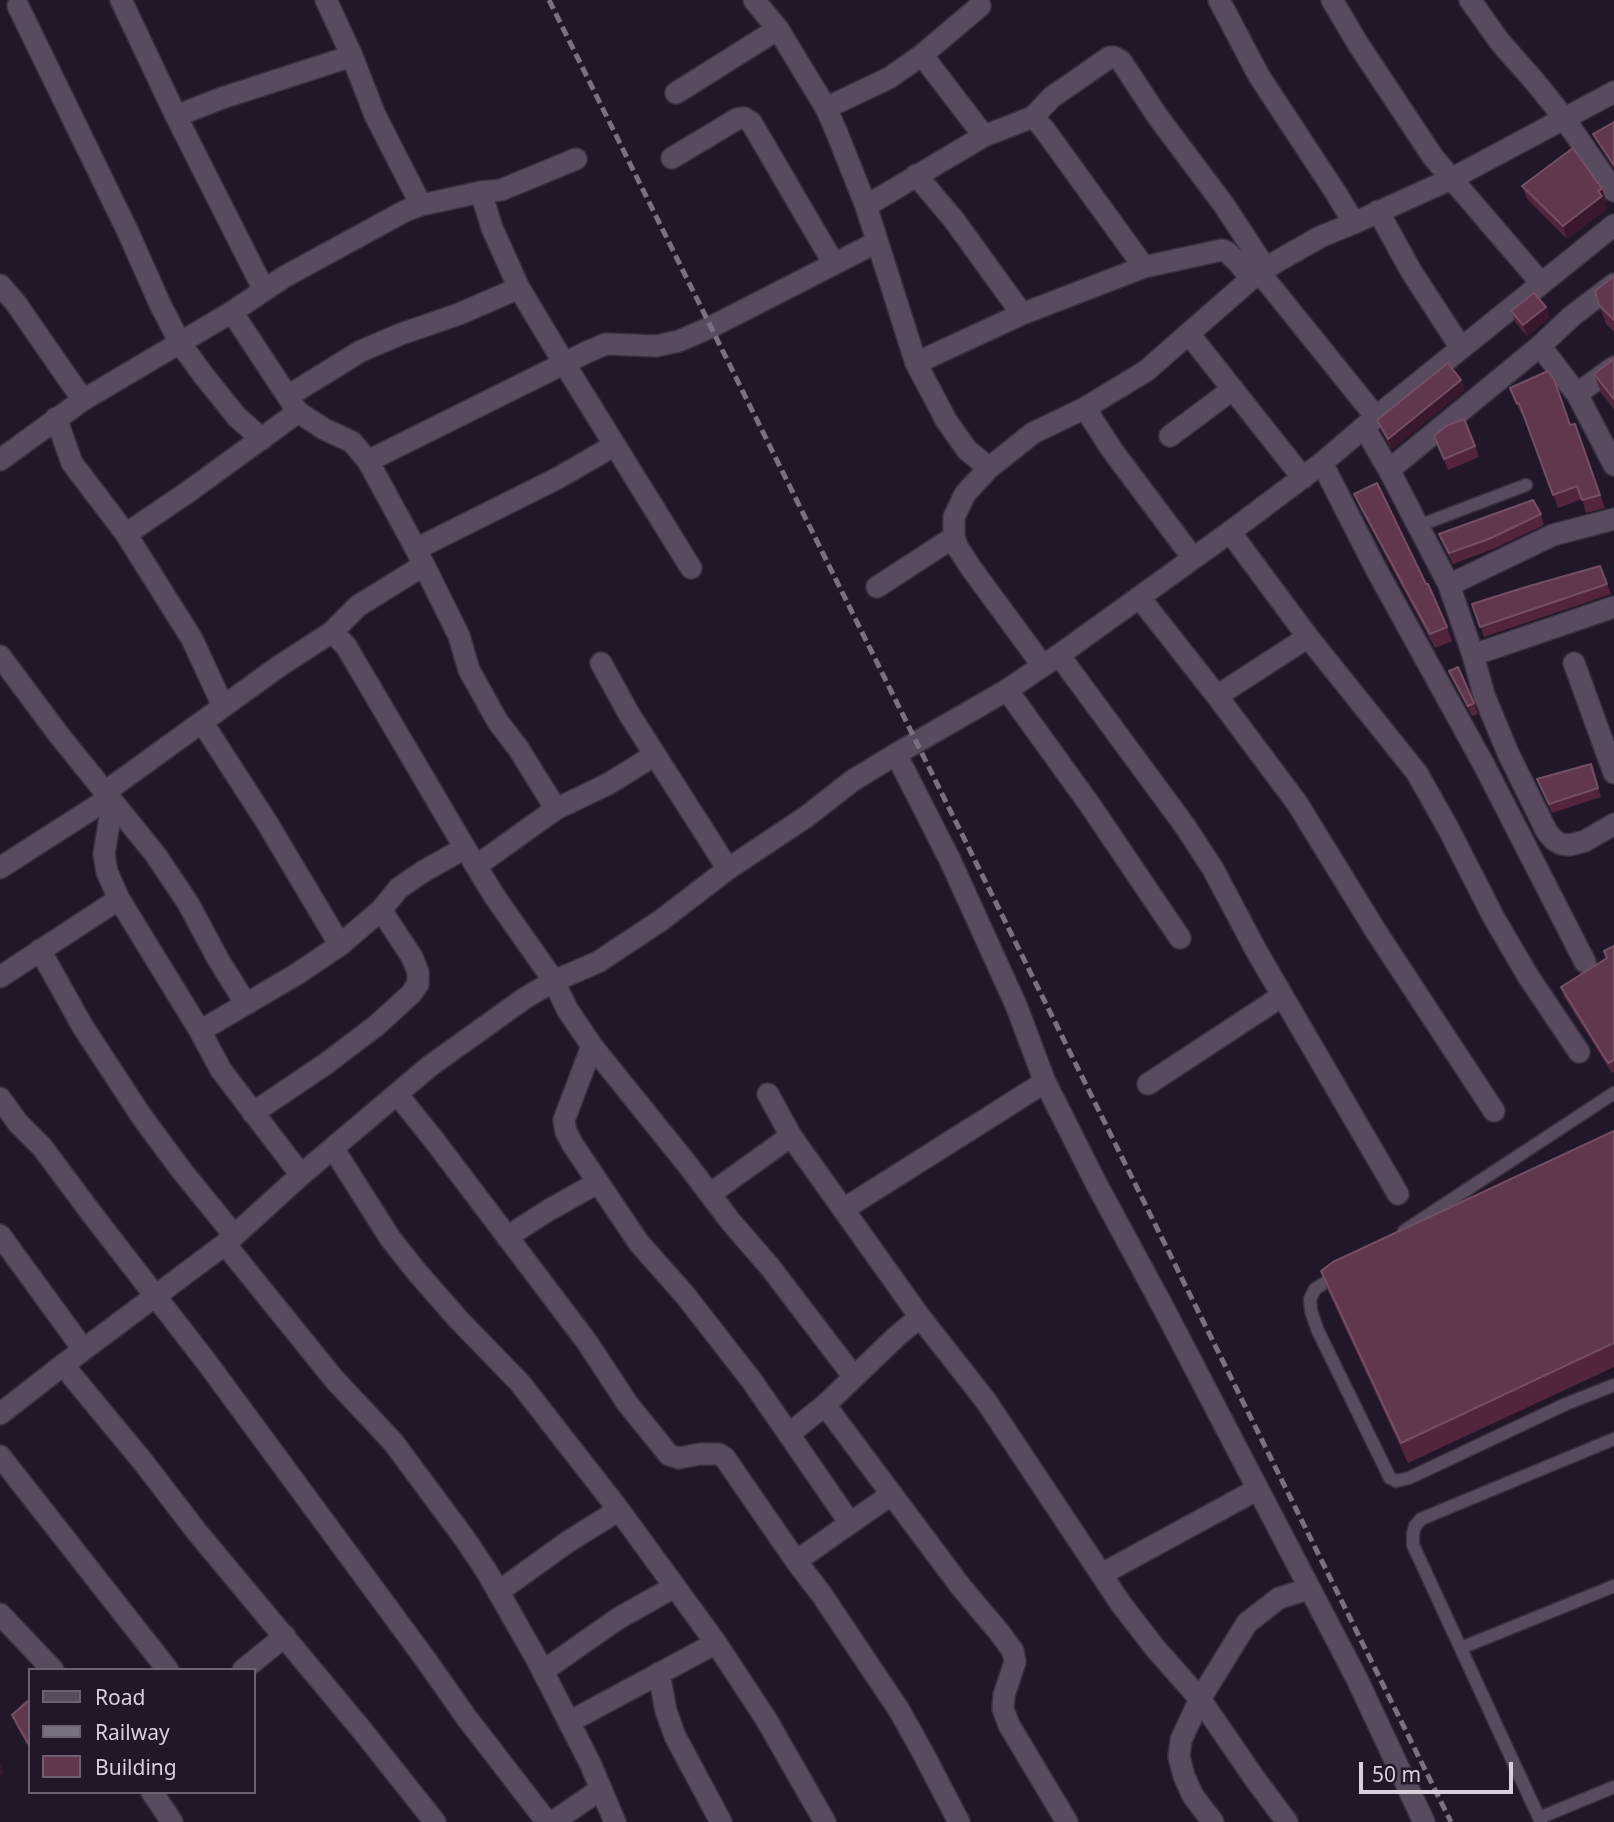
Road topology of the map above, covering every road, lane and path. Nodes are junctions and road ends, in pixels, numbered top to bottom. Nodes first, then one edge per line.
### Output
1 (121, 0) edge
2 (326, 0) edge
3 (754, 0) edge
4 (1219, 0) edge
5 (1332, 0) edge
6 (1470, 0) edge
7 (18, 6) dead end
8 (980, 6) dead end
9 (778, 29) junction
10 (922, 55) junction
11 (352, 56) junction
12 (1614, 92) edge
13 (676, 93) dead end
14 (826, 108) junction
15 (176, 116) junction
16 (1034, 117) junction
17 (1564, 118) junction
18 (984, 136) junction
19 (672, 158) dead end
20 (576, 159) dead end
21 (916, 176) junction
22 (1451, 179) junction
23 (1614, 191) edge
24 (481, 192) junction
25 (421, 205) junction
26 (866, 206) junction
27 (1378, 211) junction
28 (1354, 223) junction
29 (1614, 225) edge
30 (877, 242) junction
31 (834, 264) junction
32 (1144, 267) junction
33 (1259, 274) junction
34 (1541, 283) junction
35 (0, 285) edge
36 (1614, 285) edge
37 (519, 288) junction
38 (264, 290) junction
39 (232, 312) junction
40 (1022, 314) junction
41 (1189, 334) junction
42 (180, 343) junction
43 (1540, 346) junction
44 (1461, 348) junction
45 (564, 363) junction
46 (916, 363) junction
47 (1614, 367) edge
48 (1233, 389) junction
49 (1577, 394) junction
50 (83, 400) junction
51 (293, 404) junction
52 (1085, 408) junction
53 (56, 418) junction
54 (1370, 422) junction
55 (1170, 436) dead end
56 (262, 439) junction
57 (615, 445) junction
58 (0, 460) edge
59 (368, 461) junction
60 (1322, 463) junction
61 (1614, 465) edge
62 (989, 468) junction
63 (1389, 470) junction
64 (1303, 478) junction
65 (1526, 485) dead end
66 (1614, 519) edge
67 (1418, 526) junction
68 (1230, 532) junction
69 (126, 534) junction
70 (954, 537) junction
71 (420, 557) junction
72 (1193, 558) junction
73 (691, 568) dead end
74 (1449, 585) junction
75 (877, 587) dead end
76 (1139, 597) junction
77 (1614, 607) edge
78 (332, 632) junction
79 (1308, 637) junction
80 (1473, 655) junction
81 (0, 656) edge
82 (1051, 660) junction
83 (601, 663) dead end
84 (1574, 663) dead end
85 (1007, 690) junction
86 (1217, 696) junction
87 (223, 706) junction
88 (202, 722) junction
89 (896, 754) junction
90 (655, 755) junction
91 (1614, 773) edge
92 (110, 799) junction
93 (555, 809) junction
94 (1614, 824) edge
95 (471, 857) junction
96 (0, 868) edge
97 (728, 869) junction
98 (119, 899) junction
99 (382, 909) junction
100 (1180, 938) dead end
101 (340, 945) junction
102 (40, 950) junction
103 (1585, 962) dead end
104 (0, 977) edge
105 (554, 981) junction
106 (1282, 996) junction
107 (246, 1004) junction
108 (200, 1031) junction
109 (592, 1046) junction
110 (1579, 1052) dead end
111 (1045, 1083) junction
112 (1147, 1084) dead end
113 (1614, 1093) edge
114 (397, 1094) junction
115 (768, 1094) dead end
116 (0, 1098) edge
117 (1494, 1111) dead end
118 (253, 1113) junction
119 (791, 1136) junction
120 (333, 1148) junction
121 (301, 1175) junction
122 (597, 1183) junction
123 (1398, 1194) dead end
124 (710, 1195) junction
125 (844, 1209) junction
126 (0, 1235) edge
127 (508, 1237) junction
128 (1395, 1237) edge
129 (229, 1240) junction
130 (1349, 1267) edge
131 (156, 1295) junction
132 (920, 1317) junction
133 (83, 1349) junction
134 (63, 1365) junction
135 (854, 1377) junction
136 (1614, 1385) edge
137 (825, 1405) junction
138 (1, 1413) edge
139 (789, 1434) junction
140 (1614, 1439) edge
141 (0, 1456) edge
142 (1258, 1489) junction
143 (891, 1494) junction
144 (619, 1510) junction
145 (850, 1523) junction
146 (796, 1561) junction
147 (1102, 1574) junction
148 (674, 1587) junction
149 (1614, 1587) edge
150 (1309, 1589) junction
151 (498, 1592) junction
152 (0, 1614) edge
153 (285, 1636) junction
154 (716, 1643) junction
155 (1461, 1648) junction
156 (51, 1668) edge
157 (166, 1668) edge
158 (245, 1668) edge
159 (543, 1671) junction
160 (659, 1673) junction
161 (1200, 1699) junction
162 (569, 1722) junction
163 (1614, 1787) edge
164 (601, 1789) junction
165 (153, 1794) edge
166 (1540, 1820) edge
167 (172, 1822) edge
168 (435, 1822) edge
169 (547, 1822) edge
170 (553, 1822) edge
171 (615, 1822) edge
172 (721, 1822) edge
173 (825, 1822) edge
174 (959, 1822) edge
175 (1067, 1822) edge
176 (1213, 1822) edge
177 (1287, 1822) edge
178 (1424, 1822) edge

1 - 15 street
2 - 11 street
3 - 9 street
4 - 28 street
5 - 22 street
6 - 17 street
7 - 42 street
8 - 10 street
9 - 13 street
9 - 14 street
10 - 14 street
10 - 18 street
11 - 15 street
11 - 25 street
12 - 17 street
14 - 26 street
15 - 38 street
16 - 18 street
16 - 32 street
16 - 33 street
17 - 22 street
17 - 23 street
18 - 21 street
19 - 31 street
20 - 24 street
21 - 26 street
21 - 40 street
22 - 27 street
22 - 34 street
24 - 25 street
24 - 37 street
25 - 38 street
26 - 30 street
27 - 28 street
27 - 44 street
28 - 33 street
29 - 34 street
30 - 31 street
30 - 46 street
31 - 45 street
32 - 33 street
32 - 40 street
33 - 41 street
33 - 54 street
34 - 44 street
35 - 50 street
36 - 43 street
37 - 45 street
37 - 51 street
38 - 39 street
39 - 42 street
39 - 51 street
40 - 46 street
41 - 48 street
41 - 52 street
42 - 50 street
42 - 56 street
43 - 49 street
43 - 63 street
44 - 54 street
45 - 57 street
45 - 59 street
46 - 62 street
47 - 49 street
48 - 55 street
48 - 64 street
49 - 61 street
50 - 53 street
51 - 56 street
51 - 59 street
52 - 62 street
52 - 72 street
53 - 58 street
53 - 69 street
54 - 60 street
54 - 63 street
56 - 69 street
57 - 71 street
57 - 73 street
59 - 71 street
60 - 64 street
60 - 103 street
62 - 70 street
63 - 67 street
64 - 68 street
65 - 67 lane
66 - 74 street
67 - 74 street
68 - 72 street
68 - 79 street
69 - 87 street
70 - 75 street
70 - 82 street
71 - 78 street
71 - 93 street
72 - 76 street
74 - 80 street
76 - 82 street
76 - 86 street
77 - 80 street
78 - 87 street
78 - 95 street
79 - 86 street
79 - 110 street
80 - 94 street
81 - 92 street
82 - 85 street
82 - 106 street
83 - 90 street
84 - 91 street
85 - 89 street
85 - 100 street
86 - 117 street
87 - 88 street
88 - 92 street
88 - 101 street
89 - 97 street
89 - 111 street
90 - 93 street
90 - 97 street
92 - 96 street
92 - 98 street
92 - 107 street
93 - 95 street
95 - 99 street
95 - 105 street
97 - 105 street
98 - 102 street
98 - 108 street
99 - 101 street
99 - 118 street
101 - 107 street
102 - 104 street
102 - 129 street
105 - 109 street
105 - 114 street
106 - 112 street
106 - 123 street
107 - 108 street
108 - 118 street
109 - 122 street
109 - 124 street
111 - 125 street
111 - 142 street
113 - 128 lane
114 - 120 street
114 - 127 street
115 - 119 street
116 - 131 street
118 - 121 street
119 - 124 street
119 - 125 street
120 - 121 street
120 - 144 street
121 - 129 street
122 - 127 street
122 - 139 street
124 - 135 street
125 - 132 street
126 - 133 street
127 - 146 street
129 - 131 street
129 - 151 street
130 - 136 lane
131 - 133 street
131 - 169 street
132 - 135 street
132 - 147 street
133 - 134 street
134 - 138 street
134 - 153 street
135 - 137 street
137 - 139 street
137 - 143 street
139 - 145 street
140 - 155 lane
141 - 157 street
142 - 147 street
142 - 150 street
143 - 145 street
143 - 175 street
144 - 148 street
144 - 151 street
145 - 146 street
146 - 174 street
147 - 161 street
148 - 154 street
148 - 159 street
149 - 155 lane
150 - 161 street
150 - 178 street
151 - 159 street
152 - 156 street
153 - 158 street
153 - 168 street
154 - 160 street
154 - 173 street
155 - 166 lane
159 - 162 street
160 - 162 street
160 - 172 street
161 - 176 street
161 - 177 street
162 - 164 street
163 - 166 lane
164 - 170 street
164 - 171 street
165 - 167 street

